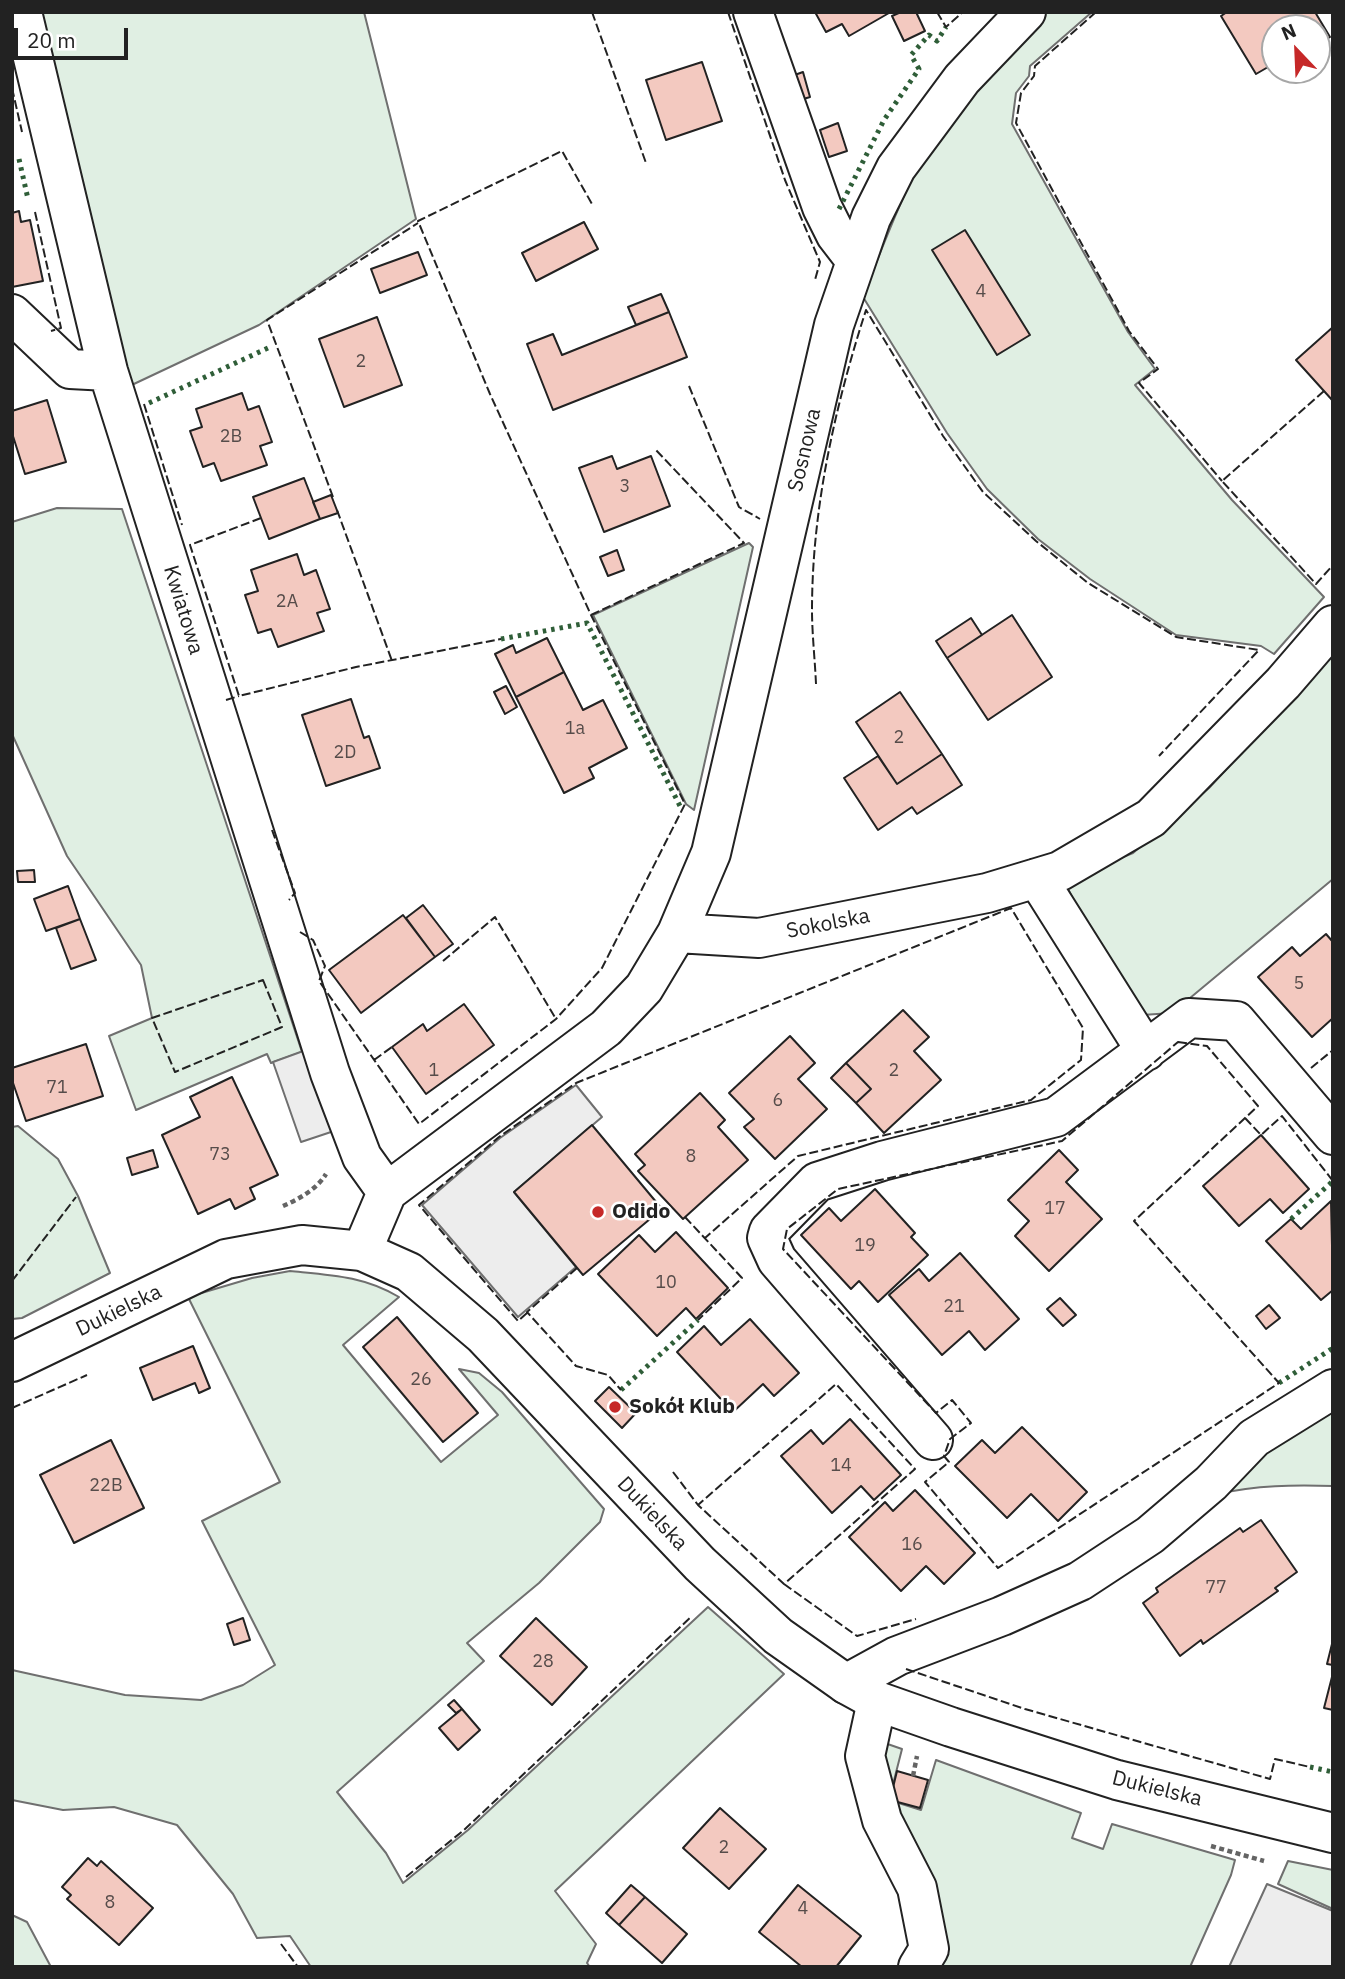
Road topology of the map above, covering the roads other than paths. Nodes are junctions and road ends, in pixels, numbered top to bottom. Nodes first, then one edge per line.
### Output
1 (22, 12) edge
2 (753, 12) edge
3 (1026, 12) edge
4 (856, 261) junction
5 (12, 314) edge
6 (108, 371) junction
7 (1333, 625) edge
8 (1037, 878) junction
9 (677, 933) junction
10 (1146, 1051) junction
11 (1333, 1135) edge
12 (387, 1192) junction
13 (362, 1251) junction
14 (12, 1362) edge
15 (1333, 1389) edge
16 (933, 1440) dead end
17 (861, 1692) junction
18 (1333, 1833) edge
19 (918, 1967) edge

1 - 6 street, Kwiatowa
2 - 4 street
3 - 4 street, Sosnowa
4 - 9 street, Sosnowa
5 - 6 street
6 - 12 street, Kwiatowa
7 - 8 street, Sokolska
8 - 9 street, Sokolska
8 - 10 street
9 - 12 street
10 - 11 street
10 - 16 street
12 - 13 street
13 - 14 street, Dukielska
13 - 17 street, Dukielska
15 - 17 street
17 - 18 street, Dukielska
17 - 19 street

